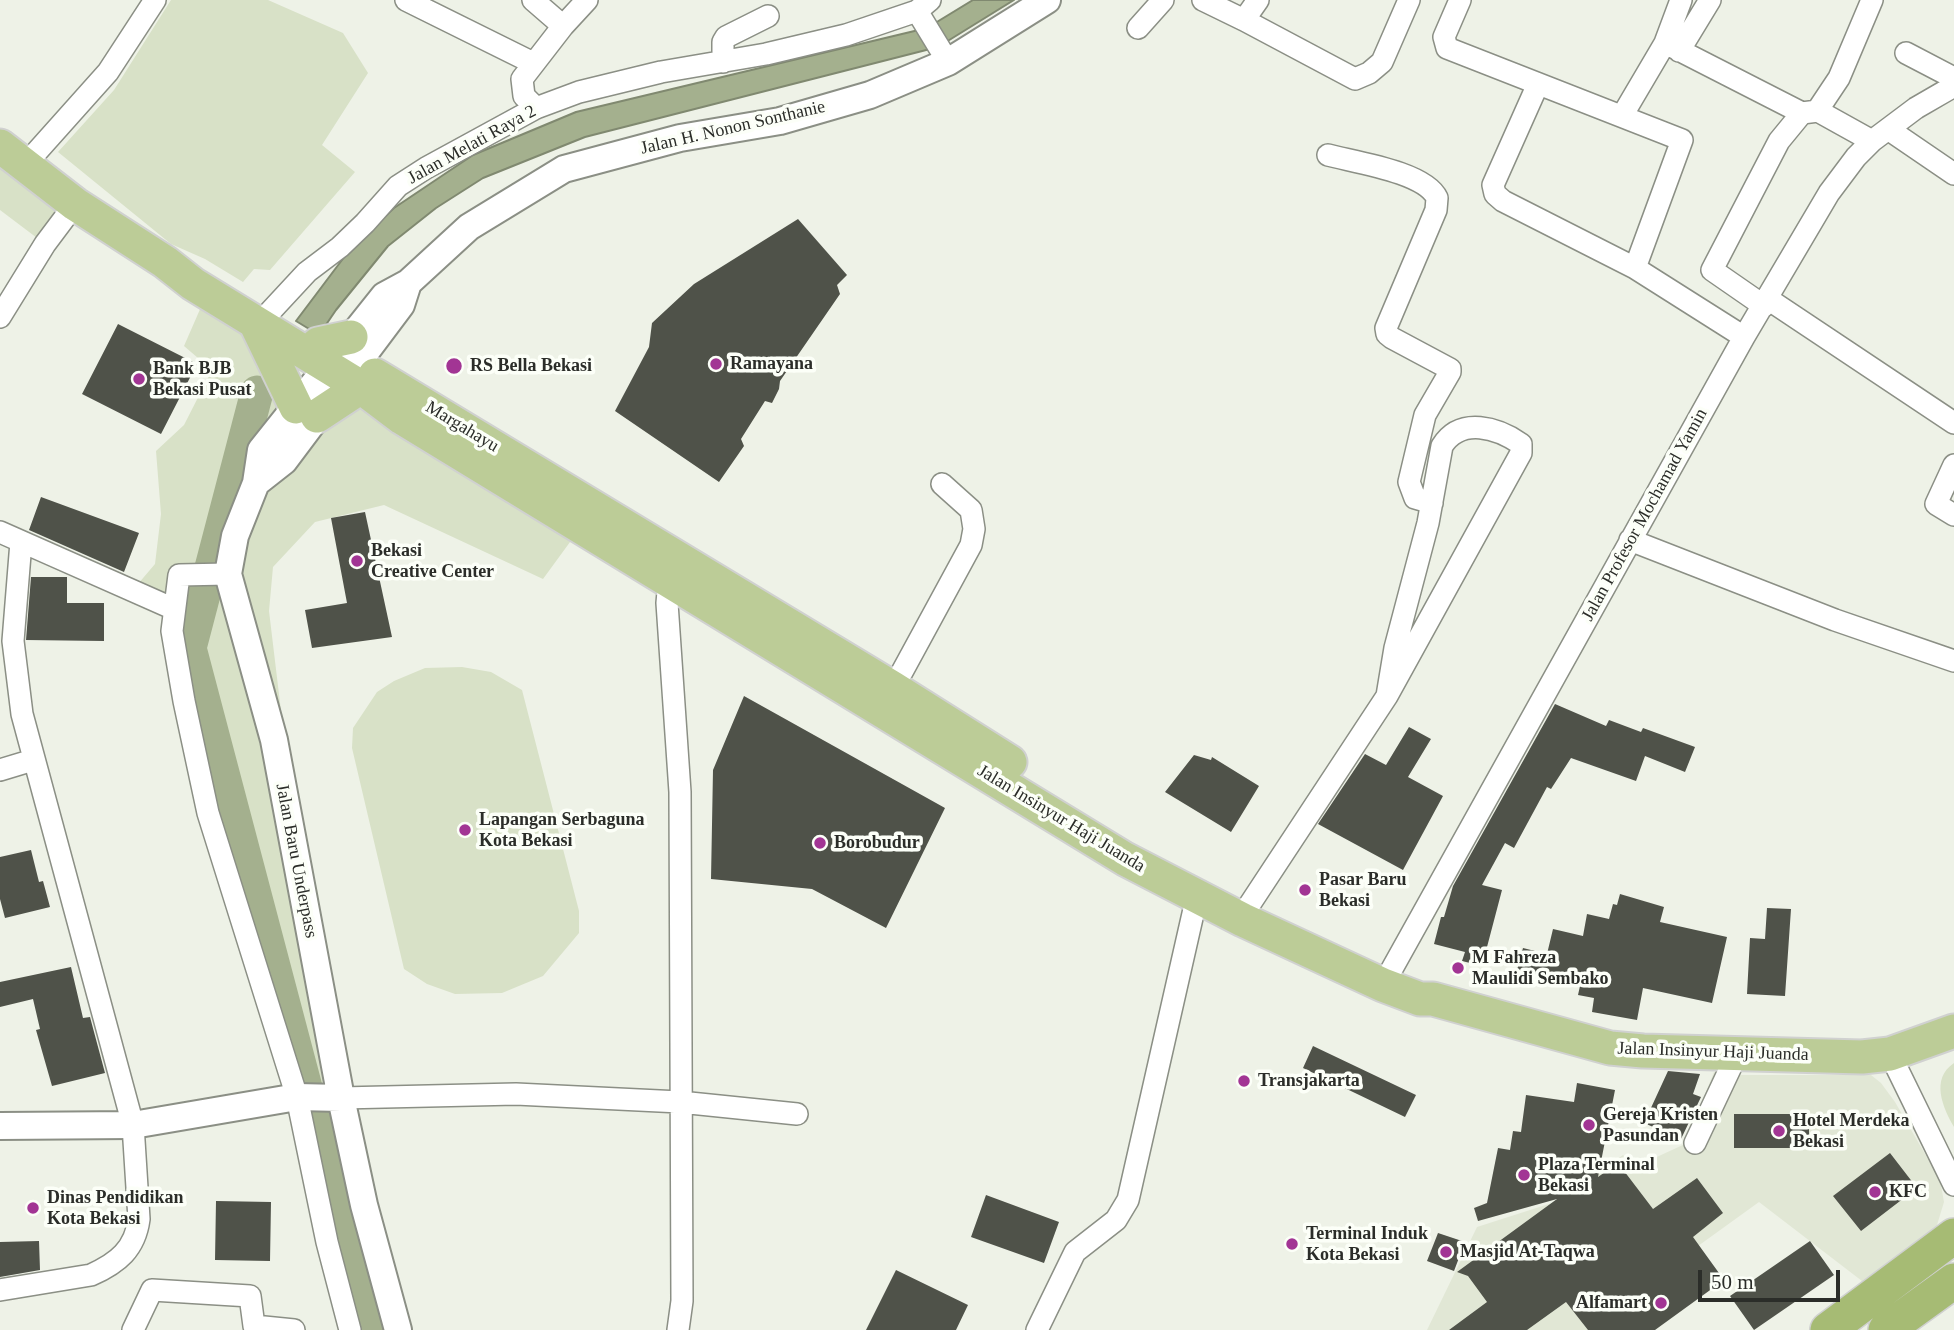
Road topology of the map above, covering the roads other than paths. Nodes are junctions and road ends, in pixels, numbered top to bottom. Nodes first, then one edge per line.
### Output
1 (155, 0) edge
2 (406, 0) edge
3 (533, 0) edge
4 (587, 0) edge
5 (1047, 0) edge
6 (1163, 0) edge
7 (1203, 0) edge
8 (1258, 0) edge
9 (1409, 0) edge
10 (1460, 0) edge
11 (1681, 0) edge
12 (1710, 0) edge
13 (1872, 0) edge
14 (923, 6) edge
15 (768, 16) dead end
16 (1244, 20) junction
17 (563, 26) junction
18 (1138, 28) dead end
19 (1672, 47) junction
20 (1906, 53) dead end
21 (723, 62) junction
22 (948, 62) junction
23 (533, 63) junction
24 (1954, 79) edge
25 (1538, 84) junction
26 (1954, 86) edge
27 (537, 108) junction
28 (1810, 112) junction
29 (1622, 116) junction
30 (1880, 135) junction
31 (1328, 155) dead end
32 (12, 156) edge
33 (1954, 174) edge
34 (75, 204) junction
35 (165, 262) junction
36 (1635, 268) junction
37 (1766, 302) junction
38 (0, 317) edge
39 (261, 318) junction
40 (1744, 337) junction
41 (349, 361) junction
42 (306, 412) junction
43 (1954, 423) edge
44 (1954, 465) edge
45 (942, 484) dead end
46 (1432, 503) junction
47 (1954, 514) edge
48 (0, 532) edge
49 (1630, 540) junction
50 (21, 541) junction
51 (228, 574) junction
52 (680, 574) junction
53 (174, 609) junction
54 (1954, 661) edge
55 (902, 672) dead end
56 (1387, 696) junction
57 (33, 760) junction
58 (0, 771) edge
59 (1130, 850) junction
60 (1197, 896) junction
61 (1245, 914) junction
62 (1385, 979) junction
63 (1954, 1031) edge
64 (1737, 1054) junction
65 (1890, 1054) junction
66 (297, 1097) junction
67 (341, 1098) junction
68 (680, 1102) junction
69 (797, 1114) dead end
70 (1, 1123) edge
71 (133, 1125) junction
72 (1695, 1143) dead end
73 (1954, 1185) edge
74 (1954, 1236) edge
75 (1954, 1281) edge
76 (0, 1290) edge
77 (133, 1330) edge
78 (294, 1330) edge
79 (350, 1330) edge
80 (398, 1330) edge
81 (678, 1330) edge
82 (1037, 1330) edge
83 (1828, 1330) edge
84 (1886, 1330) edge

1 - 32 street
2 - 23 street
3 - 17 street
4 - 17 street
5 - 22 street, Jalan H. Nonon Sonthanie
6 - 18 street
7 - 16 street
8 - 16 street
9 - 16 street
10 - 25 street
11 - 19 street
12 - 19 street
13 - 28 street
14 - 21 street, Jalan Melati Raya 2
14 - 22 street
15 - 21 street
17 - 23 street
19 - 28 street
19 - 29 street
20 - 24 street
21 - 27 street, Jalan Melati Raya 2
22 - 41 street, Jalan H. Nonon Sonthanie
23 - 27 street
25 - 29 street
25 - 36 street
26 - 30 street, Jalan Profesor Mochamad Yamin
27 - 39 street, Jalan Melati Raya 2
28 - 30 street
28 - 37 street
29 - 36 street
30 - 33 street
30 - 37 street, Jalan Profesor Mochamad Yamin
31 - 46 street
32 - 34 main road
34 - 35 main road
34 - 38 street
35 - 39 main road
35 - 39 main road
36 - 40 street
37 - 40 street, Jalan Profesor Mochamad Yamin
37 - 43 street
39 - 41 main road, Jalan Insinyur Haji Juanda
39 - 42 main road
40 - 49 street, Jalan Profesor Mochamad Yamin
41 - 42 main road
41 - 52 main road, Jalan Insinyur Haji Juanda
42 - 51 street, Jalan Baru Underpass
44 - 47 street
45 - 55 street
46 - 56 street
46 - 56 street
48 - 50 street
49 - 54 street
49 - 62 street, Jalan Profesor Mochamad Yamin
50 - 53 street
50 - 57 street
51 - 53 street
51 - 67 street, Jalan Baru Underpass
52 - 59 main road, Jalan Insinyur Haji Juanda
52 - 68 street
53 - 66 street
56 - 61 street
57 - 58 street
57 - 71 street
59 - 60 main road, Jalan Insinyur Haji Juanda
59 - 61 main road, Jalan Insinyur Haji Juanda
60 - 61 main road, Jalan Insinyur Haji Juanda
60 - 82 street
61 - 62 main road, Jalan Insinyur Haji Juanda
62 - 64 main road, Jalan Insinyur Haji Juanda
63 - 65 main road, Jalan Insinyur Haji Juanda
64 - 65 main road, Jalan Insinyur Haji Juanda
64 - 72 street
65 - 73 street
66 - 67 street
66 - 71 street
66 - 79 street
67 - 68 street
67 - 80 street, Jalan Baru Underpass
68 - 69 street
68 - 81 street
70 - 71 street
71 - 76 street
74 - 83 highway
75 - 84 highway
77 - 78 street

